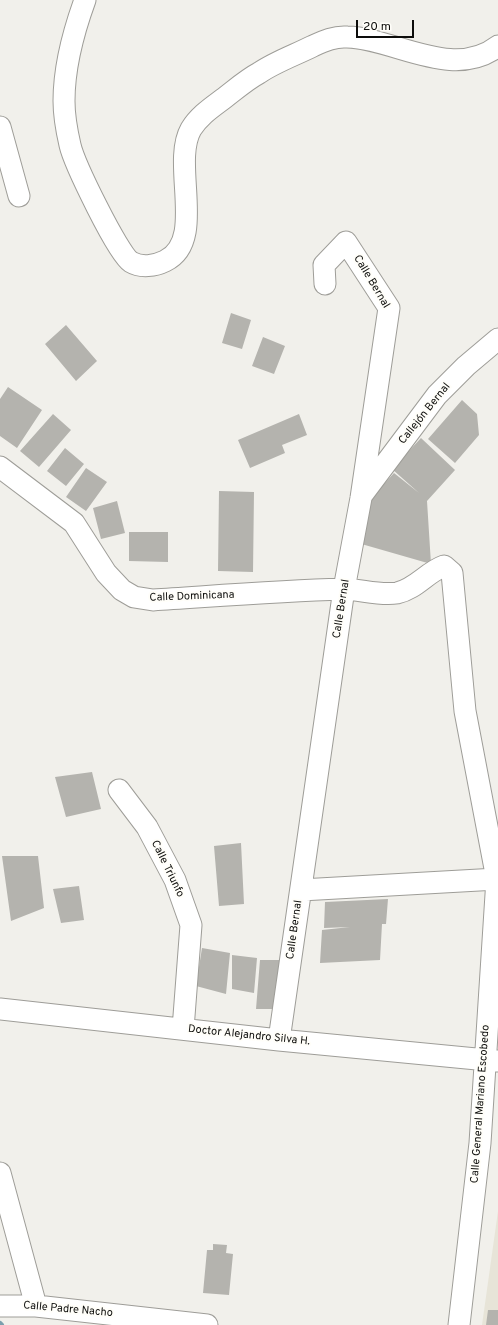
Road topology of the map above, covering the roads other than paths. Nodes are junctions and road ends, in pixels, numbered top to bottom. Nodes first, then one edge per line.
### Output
1 (85, 0) edge
2 (498, 46) edge
3 (0, 127) edge
4 (19, 196) dead end
5 (325, 284) dead end
6 (498, 339) edge
7 (0, 467) edge
8 (360, 498) junction
9 (344, 589) junction
10 (119, 790) dead end
11 (497, 879) junction
12 (301, 890) junction
13 (0, 1009) edge
14 (183, 1029) junction
15 (279, 1040) junction
16 (491, 1060) edge
17 (0, 1174) edge
18 (0, 1306) edge
19 (36, 1306) junction
20 (207, 1325) edge
21 (459, 1325) edge

1 - 2 street
3 - 4 street
5 - 8 street, Calle Bernal
6 - 8 street, Callejón Bernal
7 - 9 street, Calle Dominicana
8 - 9 street, Calle Bernal
9 - 11 street, Calle General Mariano Escobedo
9 - 12 street, Calle Bernal
10 - 14 street, Calle Triunfo
11 - 12 street
11 - 16 street, Calle General Mariano Escobedo
12 - 15 street, Calle Bernal
13 - 14 street, Doctor Alejandro Silva H.
14 - 15 street, Doctor Alejandro Silva H.
15 - 16 street, Doctor Alejandro Silva H.
16 - 21 street, Calle General Mariano Escobedo
17 - 19 street
18 - 19 street, Calle Padre Nacho
19 - 20 street, Calle Padre Nacho

